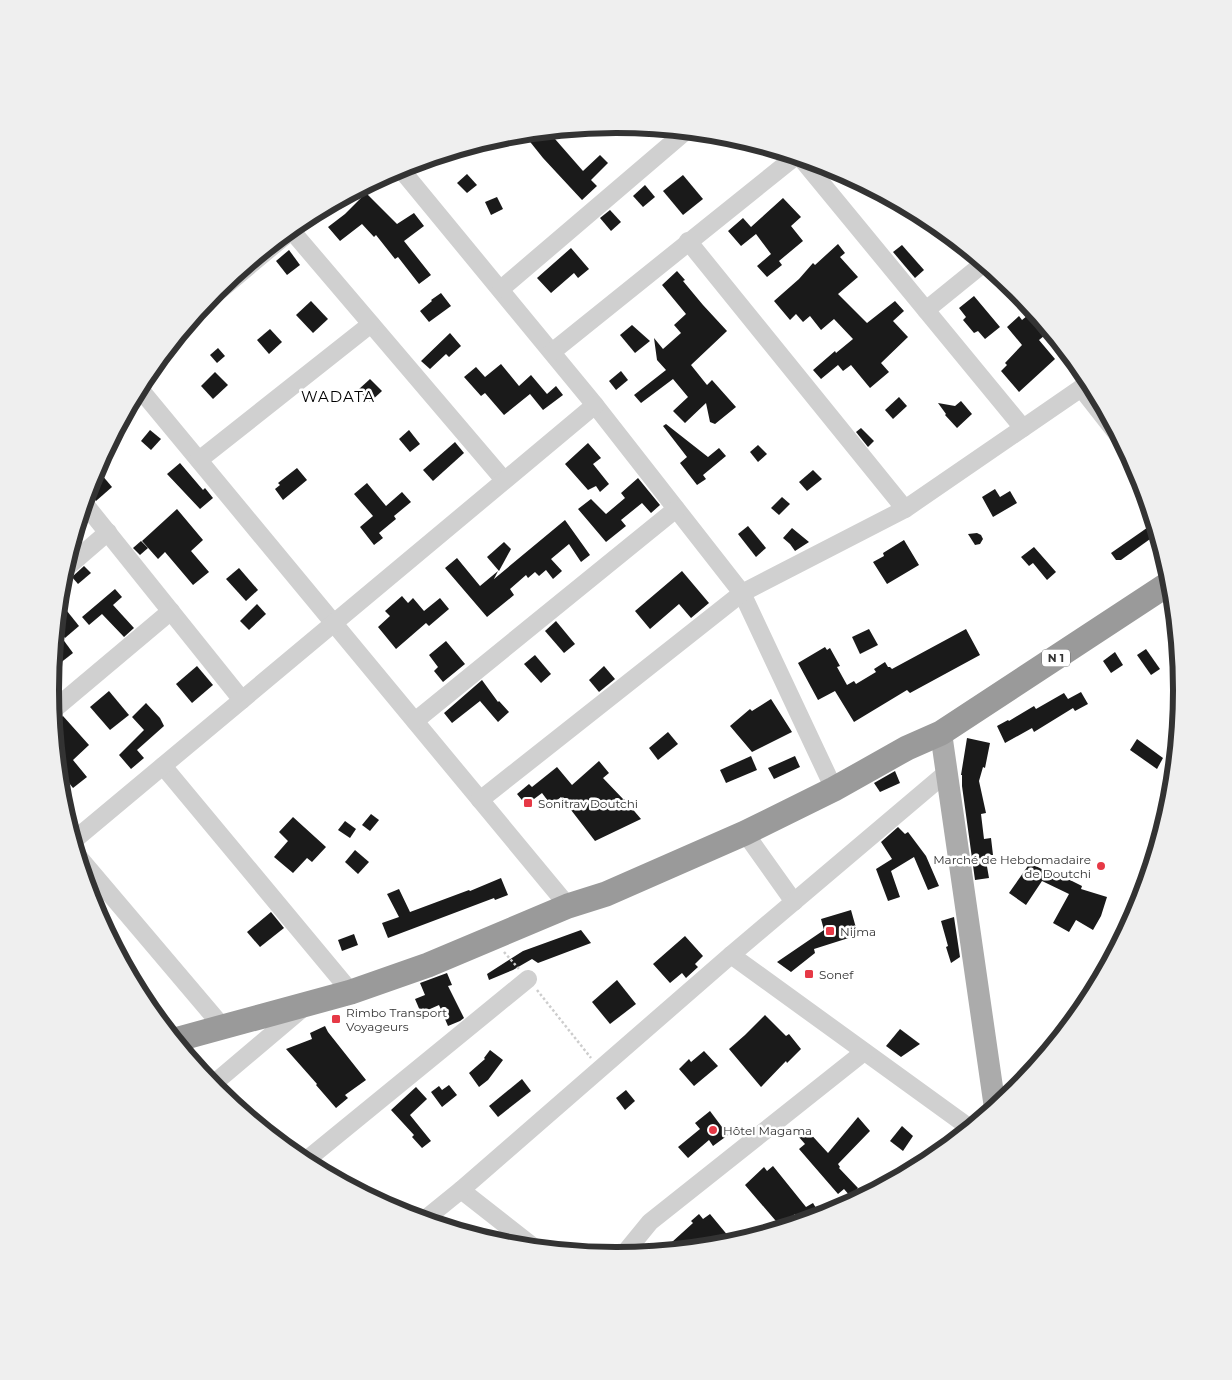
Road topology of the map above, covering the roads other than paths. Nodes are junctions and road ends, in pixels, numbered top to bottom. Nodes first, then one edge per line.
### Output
1 (679, 137) edge
2 (790, 161) edge
3 (808, 167) edge
4 (405, 174) edge
5 (295, 235) edge
6 (688, 241) junction
7 (979, 267) edge
8 (501, 290) junction
9 (926, 310) junction
10 (371, 324) junction
11 (552, 352) junction
12 (1083, 387) edge
13 (144, 394) edge
14 (595, 405) junction
15 (1023, 428) junction
16 (199, 460) junction
17 (504, 480) junction
18 (676, 508) junction
19 (89, 509) edge
20 (905, 509) junction
21 (108, 532) junction
22 (74, 561) edge
23 (1164, 587) edge
24 (742, 593) junction
25 (171, 611) junction
26 (334, 623) junction
27 (242, 700) junction
28 (59, 705) edge
29 (415, 721) junction
30 (941, 733) junction
31 (163, 766) junction
32 (946, 773) junction
33 (834, 789) junction
34 (480, 800) junction
35 (745, 832) junction
36 (79, 836) edge
37 (88, 867) edge
38 (794, 902) junction
39 (568, 906) junction
40 (731, 955) junction
41 (528, 979) road end
42 (351, 992) junction
43 (310, 1002) junction
44 (222, 1026) junction
45 (181, 1038) edge
46 (864, 1052) junction
47 (218, 1080) edge
48 (994, 1099) edge
49 (965, 1124) edge
50 (311, 1156) edge
51 (461, 1190) junction
52 (430, 1215) edge
53 (524, 1239) edge
54 (630, 1247) edge

1 - 8 street
2 - 6 street
3 - 9 street
4 - 8 street
5 - 10 street
6 - 11 street
6 - 20 street
7 - 9 street
8 - 11 street
9 - 15 street
10 - 16 street
10 - 17 street
11 - 14 street
12 - 15 street
13 - 16 street
14 - 17 street
14 - 18 street
15 - 20 street
16 - 26 street
17 - 26 street
18 - 24 street
18 - 29 street
19 - 21 street
20 - 24 street
21 - 22 street
21 - 25 street
23 - 30 highway, N 1
24 - 33 street
24 - 34 street
25 - 27 street
25 - 28 street
26 - 27 street
26 - 29 street
27 - 31 street
29 - 34 street
30 - 32 main road
30 - 33 highway
31 - 36 street
31 - 42 street
32 - 38 street
32 - 48 main road
33 - 35 highway
34 - 39 street
35 - 38 street
35 - 39 highway
37 - 44 street
38 - 40 street
39 - 42 highway
40 - 46 street
40 - 51 street
41 - 50 street
42 - 43 highway
43 - 44 highway
43 - 47 street
44 - 45 highway
46 - 49 street
46 - 54 street
51 - 52 street
51 - 53 street

